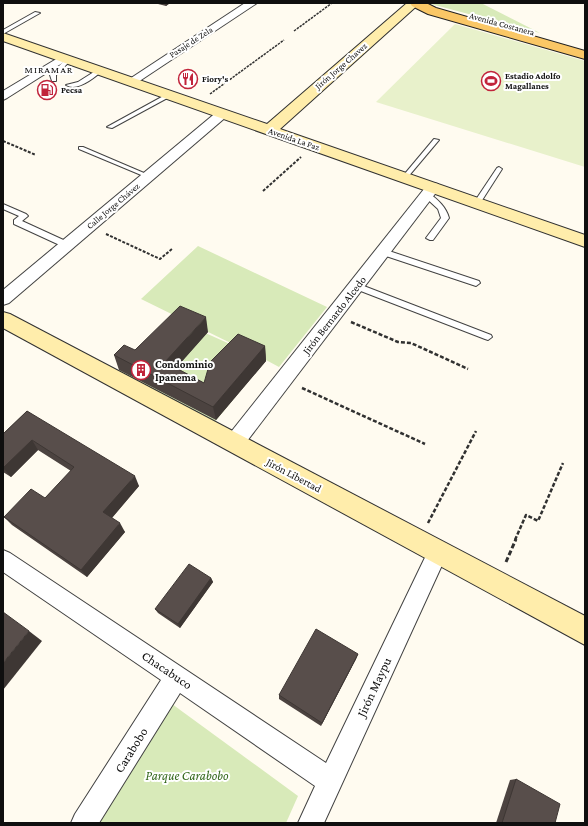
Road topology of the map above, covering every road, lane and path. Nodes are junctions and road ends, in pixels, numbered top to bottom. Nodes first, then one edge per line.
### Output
1 (252, 3) edge
2 (332, 3) edge
3 (416, 3) edge
4 (37, 13) dead end
5 (294, 31) dead end
6 (3, 32) edge
7 (3, 37) edge
8 (284, 40) dead end
9 (585, 47) edge
10 (585, 55) edge
11 (65, 59) junction
12 (99, 71) junction
13 (131, 82) junction
14 (69, 85) dead end
15 (169, 95) junction
16 (3, 96) edge
17 (196, 104) junction
18 (222, 114) junction
19 (110, 127) dead end
20 (268, 130) junction
21 (436, 140) dead end
22 (3, 142) edge
23 (313, 145) junction
24 (81, 148) dead end
25 (36, 155) dead end
26 (499, 169) dead end
27 (148, 176) junction
28 (404, 177) junction
29 (264, 191) dead end
30 (430, 191) junction
31 (477, 203) junction
32 (3, 206) edge
33 (89, 226) junction
34 (430, 238) dead end
35 (585, 241) edge
36 (67, 245) junction
37 (172, 249) dead end
38 (383, 252) junction
39 (476, 283) dead end
40 (356, 286) junction
41 (3, 299) edge
42 (334, 315) junction
43 (3, 319) edge
44 (488, 337) dead end
45 (468, 369) dead end
46 (284, 380) junction
47 (476, 431) dead end
48 (234, 443) junction
49 (425, 444) dead end
50 (563, 463) dead end
51 (428, 547) junction
52 (3, 560) edge
53 (497, 584) junction
54 (585, 631) edge
55 (177, 677) junction
56 (330, 781) junction
57 (84, 823) edge
58 (310, 823) edge

1 - 13 street, Pasaje de Zela
2 - 5 path
3 - 9 main road, Avenida Costanera
3 - 10 main road
3 - 20 main road, Jirón Jorge Chavez
4 - 6 lane
7 - 11 main road, Avenida La Paz
8 - 17 path
11 - 12 main road, Avenida La Paz
11 - 16 street
12 - 13 main road, Avenida La Paz
12 - 14 lane
13 - 15 main road, Avenida La Paz
15 - 17 main road, Avenida La Paz
15 - 19 lane
17 - 18 main road, Avenida La Paz
18 - 20 main road, Avenida La Paz
18 - 27 street, Calle Jorge Chávez
20 - 23 main road, Avenida La Paz
21 - 28 lane
22 - 25 path
23 - 28 main road, Avenida La Paz
23 - 29 path
24 - 27 lane
26 - 31 lane
27 - 33 street, Calle Jorge Chávez
28 - 30 main road, Avenida La Paz
30 - 31 main road, Avenida La Paz
30 - 34 lane
30 - 38 street, Jirón Bernardo Alcedo
31 - 35 main road, Avenida La Paz
32 - 36 lane
33 - 36 street, Calle Jorge Chávez
33 - 37 path
36 - 41 street, Calle Jorge Chávez
38 - 39 lane
38 - 40 street, Jirón Bernardo Alcedo
40 - 42 street, Jirón Bernardo Alcedo
40 - 44 lane
42 - 45 path
42 - 46 street, Jirón Bernardo Alcedo
43 - 48 main road, Jirón Libertad
46 - 48 street, Jirón Bernardo Alcedo
46 - 49 path
47 - 51 path
48 - 51 main road, Jirón Libertad
50 - 53 path
51 - 53 main road, Jirón Libertad
51 - 56 street, Jirón Maypu
52 - 55 street, Chacabuco
53 - 54 main road, Jirón Libertad
55 - 56 street, Chacabuco
55 - 57 street, Carabobo
56 - 58 street, Jirón Maypu

